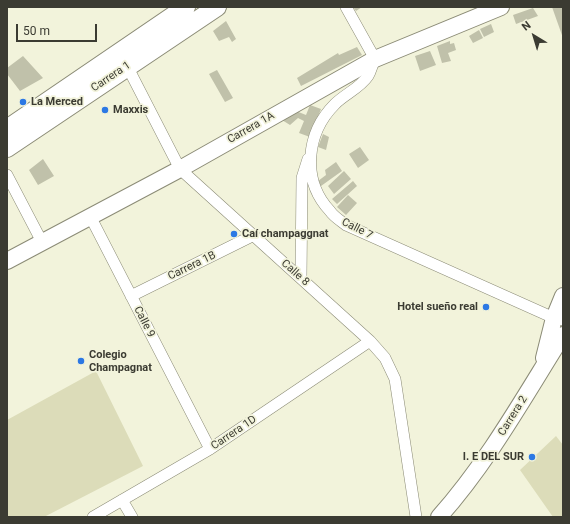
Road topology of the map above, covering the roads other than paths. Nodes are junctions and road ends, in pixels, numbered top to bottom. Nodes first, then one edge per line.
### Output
1 (186, 7) edge
2 (217, 7) edge
3 (346, 7) edge
4 (501, 7) edge
5 (123, 59) junction
6 (374, 59) junction
7 (8, 126) edge
8 (7, 148) edge
9 (311, 149) junction
10 (180, 169) junction
11 (7, 175) edge
12 (90, 216) junction
13 (254, 235) junction
14 (42, 242) junction
15 (7, 261) edge
16 (301, 278) junction
17 (131, 296) junction
18 (563, 296) edge
19 (558, 319) edge
20 (563, 335) edge
21 (370, 341) junction
22 (541, 371) junction
23 (210, 449) junction
24 (122, 500) junction
25 (93, 517) edge
26 (132, 517) edge
27 (416, 517) edge
28 (438, 517) edge

1 - 5 main road, Carrera 1
2 - 5 main road, Carrera 1
3 - 6 street
4 - 6 street, Carrera 1A
5 - 7 main road, Carrera 1
5 - 8 main road, Carrera 1
5 - 10 street, Calle 8
6 - 9 street, Calle 7
6 - 10 street, Carrera 1A
9 - 16 street
9 - 19 street, Calle 7
10 - 12 street, Carrera 1A
10 - 13 street, Calle 8
11 - 14 street
12 - 14 street, Carrera 1A
12 - 17 street, Calle 9
13 - 16 street, Calle 8
13 - 17 street, Carrera 1B
14 - 15 street, Carrera 1A
16 - 21 street, Calle 8
17 - 23 street, Calle 9
18 - 19 street, Carrera 2
19 - 22 street, Carrera 2
20 - 22 street, Carrera 2
21 - 23 street, Carrera 1D
21 - 27 street, Calle 8
22 - 28 street, Carrera 2
23 - 24 street, Carrera 1D
24 - 25 street, Carrera 1D
24 - 26 street

